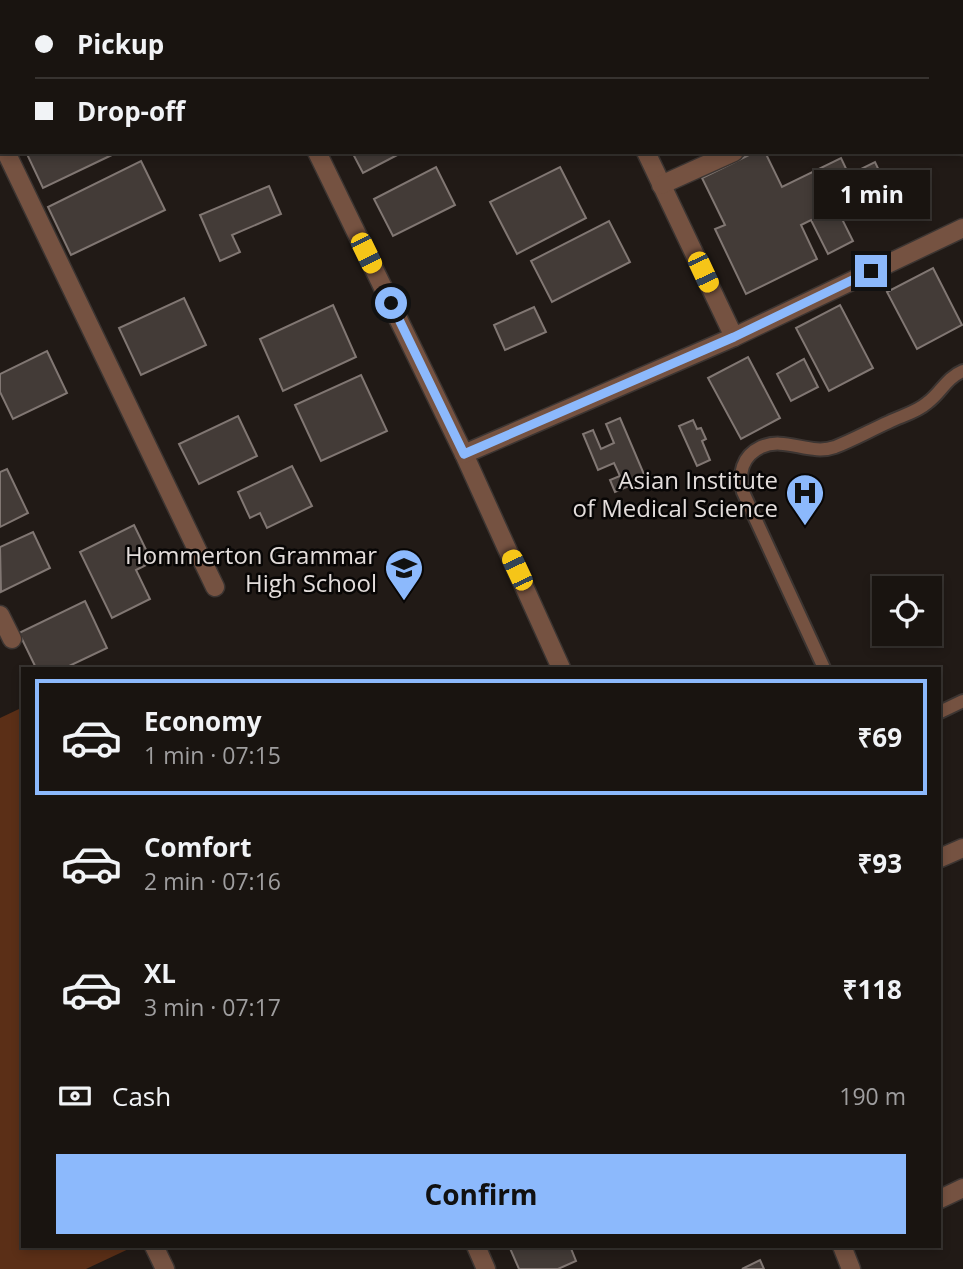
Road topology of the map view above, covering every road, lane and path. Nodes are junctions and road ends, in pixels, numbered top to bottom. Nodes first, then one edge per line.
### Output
1 (7, 154) edge
2 (318, 154) edge
3 (647, 154) edge
4 (730, 154) edge
5 (661, 185) junction
6 (963, 228) edge
7 (734, 337) junction
8 (963, 371) edge
9 (464, 454) junction
10 (215, 587) dead end
11 (0, 615) edge
12 (12, 639) dead end
13 (561, 667) edge
14 (824, 667) edge
15 (963, 701) edge
16 (941, 712) edge
17 (963, 848) edge
18 (941, 858) edge
19 (963, 1188) edge
20 (941, 1199) edge
21 (155, 1248) edge
22 (477, 1248) edge
23 (843, 1248) edge
24 (165, 1269) edge
25 (486, 1269) edge
26 (851, 1269) edge

1 - 10 street
2 - 9 street
3 - 5 street
4 - 5 street
5 - 7 street
6 - 7 street
7 - 9 street
8 - 14 lane
9 - 13 street
11 - 12 street
15 - 16 lane
17 - 18 street
19 - 20 street
21 - 24 street
22 - 25 street
23 - 26 street

